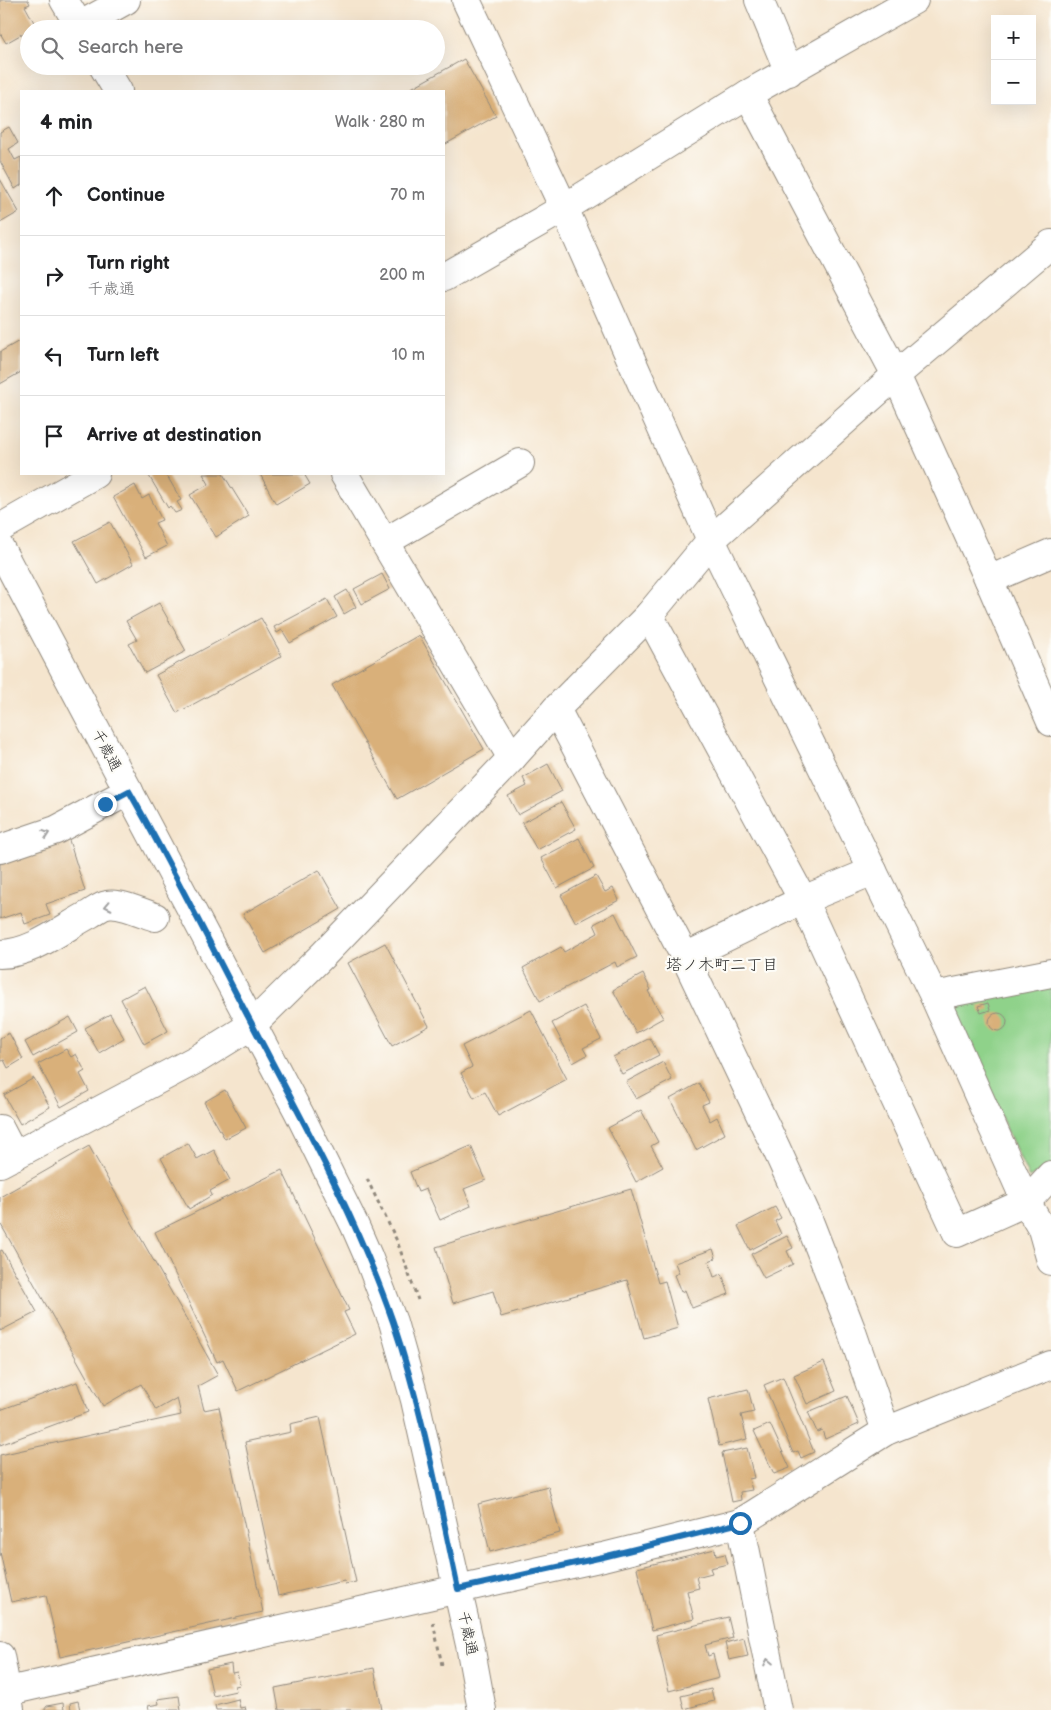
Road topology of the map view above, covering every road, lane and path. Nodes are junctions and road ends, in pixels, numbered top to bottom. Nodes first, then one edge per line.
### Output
1 (64, 0) edge
2 (126, 0) edge
3 (466, 0) edge
4 (759, 0) edge
5 (914, 0) edge
6 (75, 20) edge
7 (93, 20) edge
8 (789, 72) junction
9 (108, 75) edge
10 (117, 90) edge
11 (748, 94) junction
12 (564, 208) junction
13 (1051, 244) edge
14 (445, 275) edge
15 (896, 375) junction
16 (520, 463) dead end
17 (94, 475) edge
18 (345, 475) edge
19 (0, 528) edge
20 (711, 540) junction
21 (385, 542) junction
22 (0, 548) edge
23 (1051, 552) edge
24 (989, 580) junction
25 (650, 615) junction
26 (556, 709) junction
27 (1051, 722) edge
28 (512, 758) junction
29 (129, 791) junction
30 (0, 849) edge
31 (873, 872) junction
32 (803, 900) junction
33 (155, 917) dead end
34 (66, 927) junction
35 (0, 939) edge
36 (0, 954) edge
37 (684, 957) junction
38 (1051, 973) edge
39 (934, 996) junction
40 (252, 1025) junction
41 (0, 1129) edge
42 (7, 1159) edge
43 (1051, 1175) edge
44 (1026, 1202) junction
45 (1051, 1262) edge
46 (1051, 1365) edge
47 (886, 1431) junction
48 (740, 1523) junction
49 (458, 1589) junction
50 (416, 1599) junction
51 (0, 1656) edge
52 (443, 1668) dead end
53 (6, 1698) edge
54 (482, 1710) edge
55 (778, 1710) edge

1 - 6 street
2 - 7 street
3 - 12 street
4 - 8 street
5 - 8 street
8 - 11 street
9 - 10 street
11 - 12 street
11 - 15 street
12 - 14 street
12 - 20 street
13 - 15 street
15 - 20 street
15 - 24 street
16 - 21 street
17 - 19 street
18 - 21 street
20 - 25 street
20 - 31 street
21 - 28 street
22 - 29 street, 千歳通
23 - 24 street
24 - 27 street
25 - 26 street
25 - 32 street
26 - 28 street
26 - 37 street
28 - 40 street
30 -> 29 street
29 - 40 street, 千歳通
31 - 32 street
31 - 39 street
32 - 37 street
32 - 44 street
33 -> 34 street
34 - 35 street
34 - 36 street
37 - 47 street
38 - 39 street
39 - 44 street
40 - 42 street
40 - 49 street, 千歳通
41 - 42 street
43 - 44 street
44 - 45 street
46 - 47 street
47 - 48 street
48 - 49 street
55 -> 48 street
49 - 50 street
49 - 54 street, 千歳通
50 - 52 path
50 - 53 street
51 - 53 street

